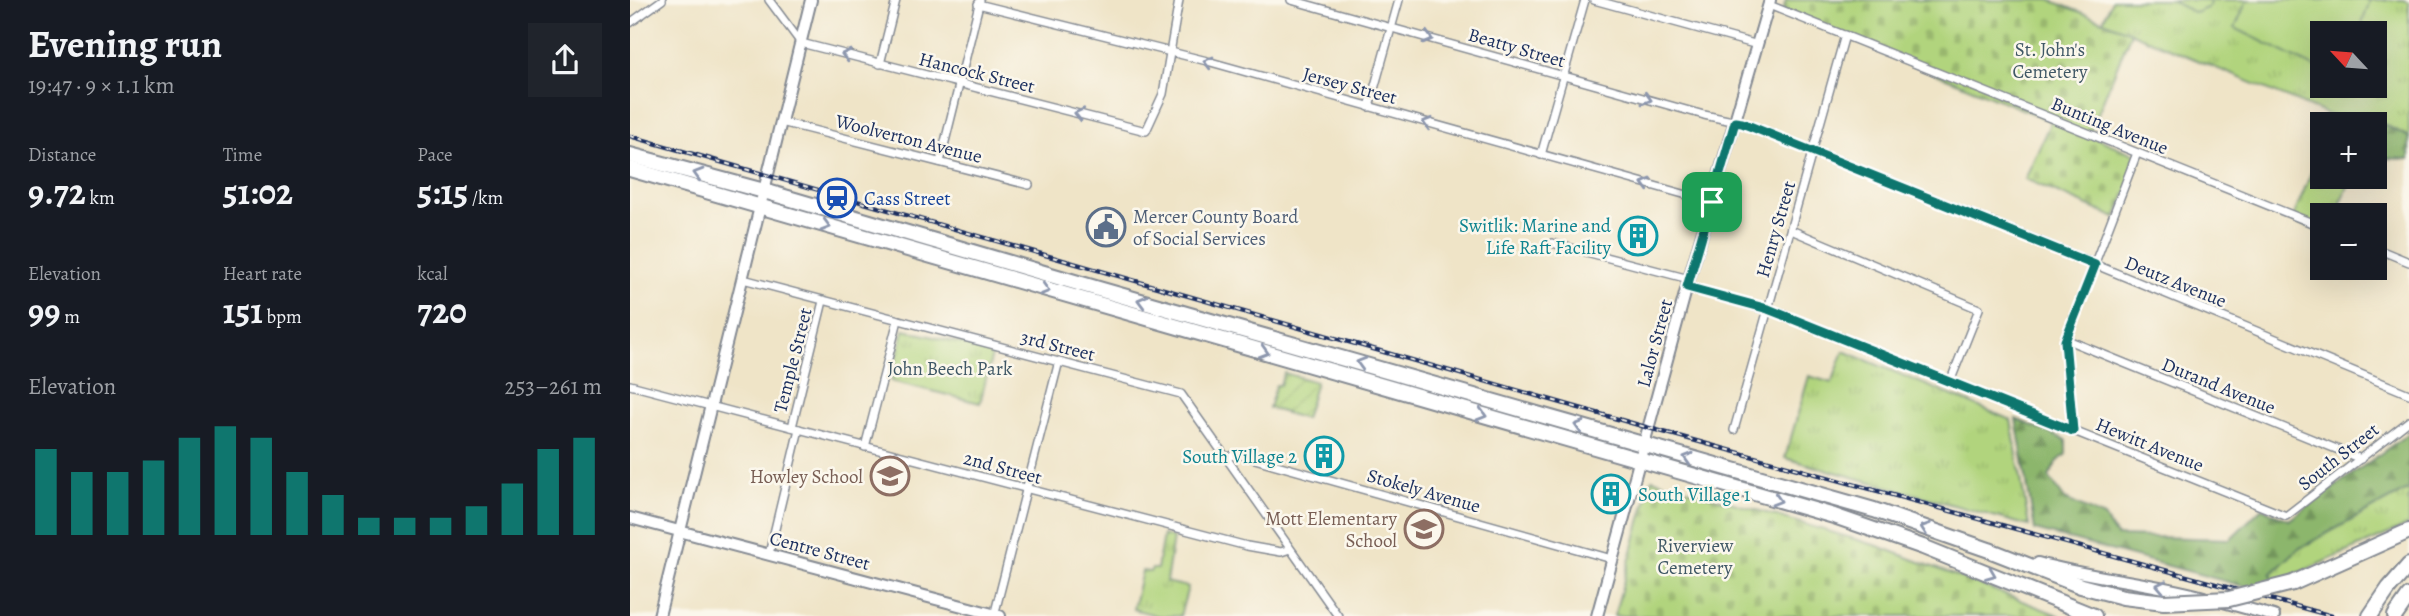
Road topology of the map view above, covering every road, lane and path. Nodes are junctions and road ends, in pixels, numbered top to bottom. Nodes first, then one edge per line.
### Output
1 (662, 0) edge
2 (769, 0) edge
3 (811, 0) edge
4 (896, 0) edge
5 (1179, 0) edge
6 (1291, 0) edge
7 (1399, 0) edge
8 (1585, 0) edge
9 (1594, 0) edge
10 (979, 2) edge
11 (1770, 2) edge
12 (630, 23) edge
13 (1391, 28) junction
14 (1845, 35) junction
15 (801, 43) junction
16 (1758, 46) junction
17 (1171, 53) junction
18 (880, 64) junction
19 (1563, 76) junction
20 (960, 83) junction
21 (1369, 107) junction
22 (781, 122) junction
23 (1735, 122) junction
24 (1812, 151) junction
25 (2137, 153) junction
26 (630, 155) edge
27 (1541, 155) junction
28 (940, 162) junction
29 (630, 169) edge
30 (1029, 185) dead end
31 (764, 191) junction
32 (1712, 202) junction
33 (761, 207) junction
34 (2310, 222) edge
35 (1791, 230) junction
36 (1552, 243) dead end
37 (2387, 253) edge
38 (2409, 262) edge
39 (2095, 265) junction
40 (743, 279) junction
41 (1688, 283) junction
42 (823, 301) junction
43 (1768, 309) junction
44 (898, 320) junction
45 (2065, 339) junction
46 (1059, 361) junction
47 (1950, 382) junction
48 (630, 385) edge
49 (2409, 394) edge
50 (711, 406) junction
51 (2409, 421) edge
52 (795, 428) junction
53 (1734, 430) dead end
54 (2073, 431) junction
55 (1645, 445) junction
56 (865, 447) junction
57 (1227, 457) junction
58 (2361, 459) junction
59 (1640, 461) junction
60 (1027, 489) junction
61 (2286, 516) joint
62 (630, 517) edge
63 (679, 531) junction
64 (2409, 531) edge
65 (1290, 549) junction
66 (1989, 550) junction
67 (768, 554) junction
68 (1612, 559) junction
69 (2409, 565) edge
70 (2409, 596) edge
71 (996, 615) edge
72 (659, 616) edge
73 (1338, 616) edge
74 (1597, 616) edge
75 (2094, 616) edge
76 (2274, 616) edge
77 (2370, 616) edge
78 (2395, 616) edge

1 - 12 street
2 - 15 street
3 - 15 street
4 - 18 street
5 - 17 street
6 - 13 street, Beatty Street
7 - 13 street
8 - 19 street
9 - 16 street
10 - 17 street, Jersey Street
10 - 20 street
11 - 14 street, Bunting Avenue
11 - 16 street, Lalor Street
13 -> 19 street, Beatty Street
13 - 21 street
14 - 24 street, Henry Street
14 - 25 street, Bunting Avenue
18 -> 15 street, Hancock Street
15 - 22 street
16 - 23 street, Lalor Street
17 -> 20 street, Hancock Street
21 -> 17 street, Jersey Street
18 - 20 street, Hancock Street
19 -> 23 street, Beatty Street
19 - 27 street
20 - 28 street
27 -> 21 street, Jersey Street
22 - 28 street, Woolverton Avenue
22 - 31 street
23 - 24 street, Deutz Avenue
23 - 32 street, Lalor Street
24 - 35 street, Henry Street
24 - 39 street, Deutz Avenue
25 - 34 street, Bunting Avenue
25 - 39 street
31 -> 26 highway
32 -> 27 street, Jersey Street
28 - 30 street, Woolverton Avenue
29 - 33 highway
31 - 33 street
55 -> 31 highway
32 - 41 street, Lalor Street
33 - 40 street
33 -> 59 highway
35 - 43 street, Henry Street
35 - 47 street
36 - 41 street
37 - 38 street
39 - 45 street
39 - 49 street, Deutz Avenue
40 - 42 street, 3rd Street
40 - 50 street
41 - 43 street, Hewitt Avenue
41 - 55 street, Lalor Street
42 - 44 street, 3rd Street
42 - 52 street, Temple Street
43 - 47 street, Hewitt Avenue
43 - 53 street, Henry Street
44 - 46 street, 3rd Street
44 - 56 street
45 - 54 street
45 - 58 street, Durand Avenue
46 - 57 street, 3rd Street
46 - 60 street
47 - 54 street, Hewitt Avenue
48 - 50 street, 2nd Street
50 - 52 street, 2nd Street
50 - 63 street
51 - 58 street, South Street
52 - 56 street, 2nd Street
52 - 67 street, Temple Street
54 - 61 street, Hewitt Avenue
55 - 59 street, Lalor Street
66 -> 55 highway
56 - 60 street, 2nd Street
57 - 65 street, 3rd Street
57 - 68 street, Stokely Avenue
58 - 61 street, South Street
59 - 68 street, Lalor Street
59 -> 75 highway
60 - 65 street, 2nd Street
60 - 71 street
62 - 63 street, Centre Street
63 - 67 street, Centre Street
63 - 72 street
64 - 66 highway, bridge
65 - 73 street
76 -> 66 street
67 - 71 street, Centre Street
68 - 74 street, Lalor Street
69 - 77 highway
70 - 78 highway

